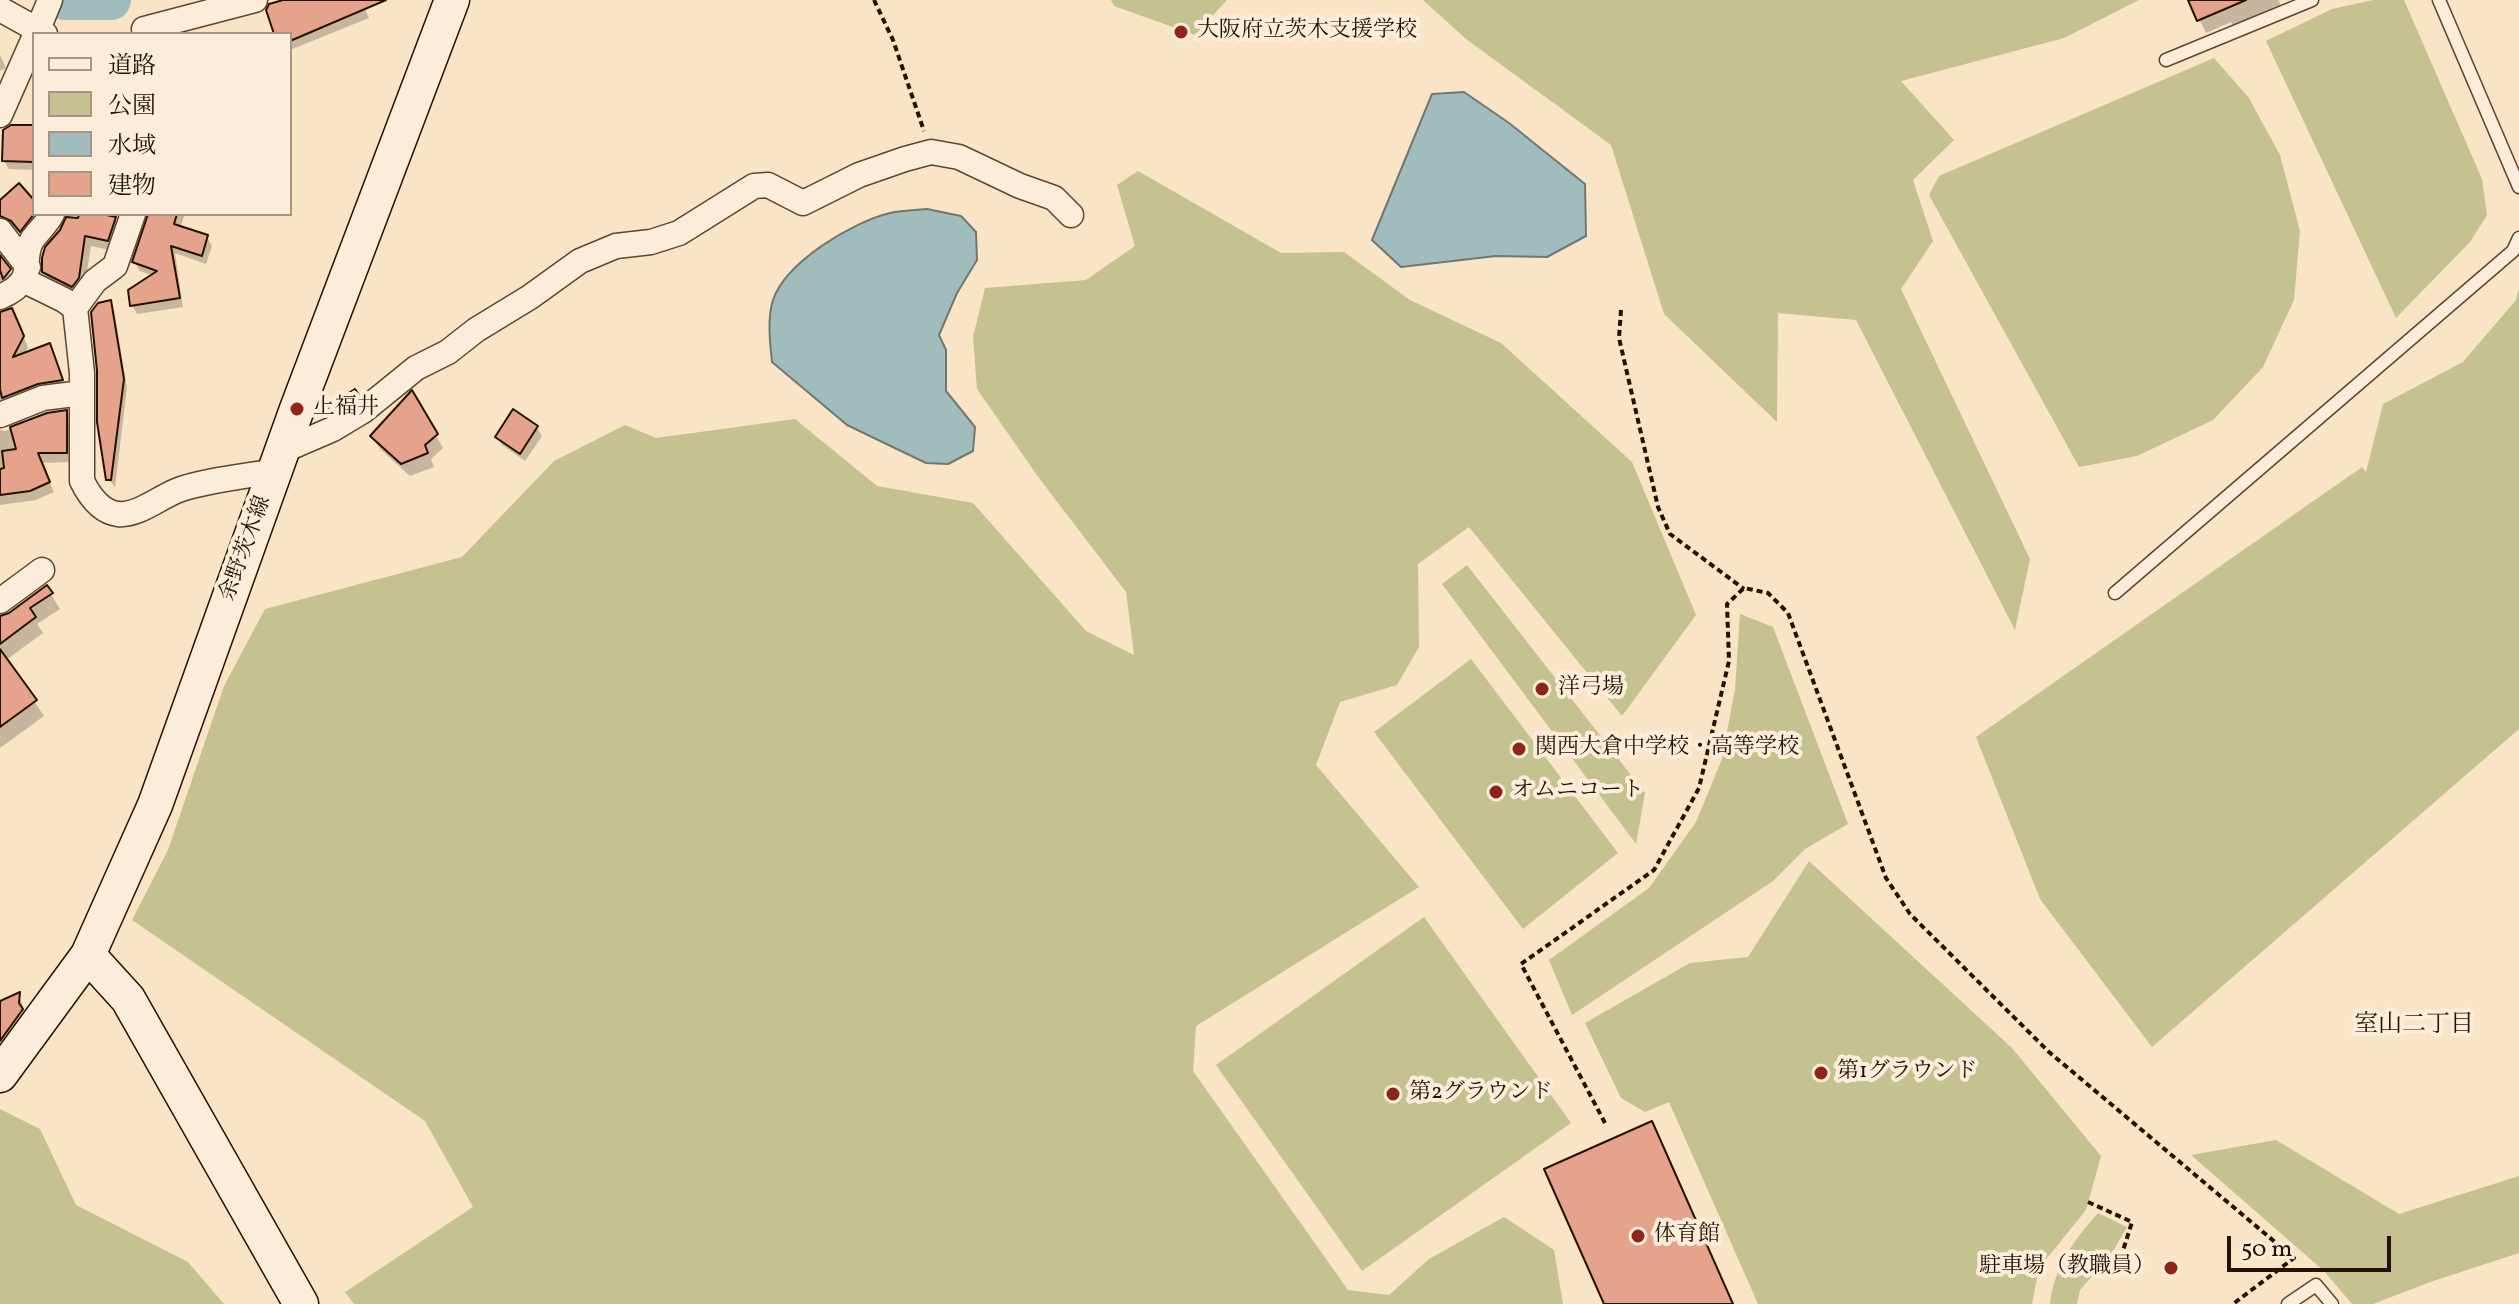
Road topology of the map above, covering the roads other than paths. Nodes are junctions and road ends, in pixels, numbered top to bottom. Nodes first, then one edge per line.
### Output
1 (204, 0) edge
2 (255, 0) edge
3 (452, 0) edge
4 (2312, 0) edge
5 (2439, 0) edge
6 (0, 9) edge
7 (39, 28) edge
8 (138, 32) edge
9 (32, 44) edge
10 (2166, 60) dead end
11 (0, 115) edge
12 (2519, 187) edge
13 (1071, 215) dead end
14 (50, 216) edge
15 (132, 216) edge
16 (0, 231) edge
17 (2519, 238) edge
18 (26, 273) junction
19 (0, 297) edge
20 (75, 308) junction
21 (82, 393) junction
22 (0, 415) edge
23 (279, 461) junction
24 (42, 570) dead end
25 (2115, 593) dead end
26 (0, 601) edge
27 (88, 955) junction
28 (0, 1075) edge
29 (301, 1304) edge
30 (2288, 1304) edge
31 (2332, 1304) edge

1 - 8 street
2 - 8 street
3 - 23 main road, 余野茨木線
4 - 10 lane
5 - 12 lane
6 - 7 street
9 - 11 street
13 - 23 street
14 - 18 street
15 - 20 street
16 - 18 street
17 - 25 lane
18 - 19 street
18 - 20 street
20 - 21 street
21 - 22 street
21 - 23 street
23 - 27 main road, 余野茨木線
24 - 26 street
27 - 28 main road, 余野茨木線
27 - 29 main road
30 - 31 lane

